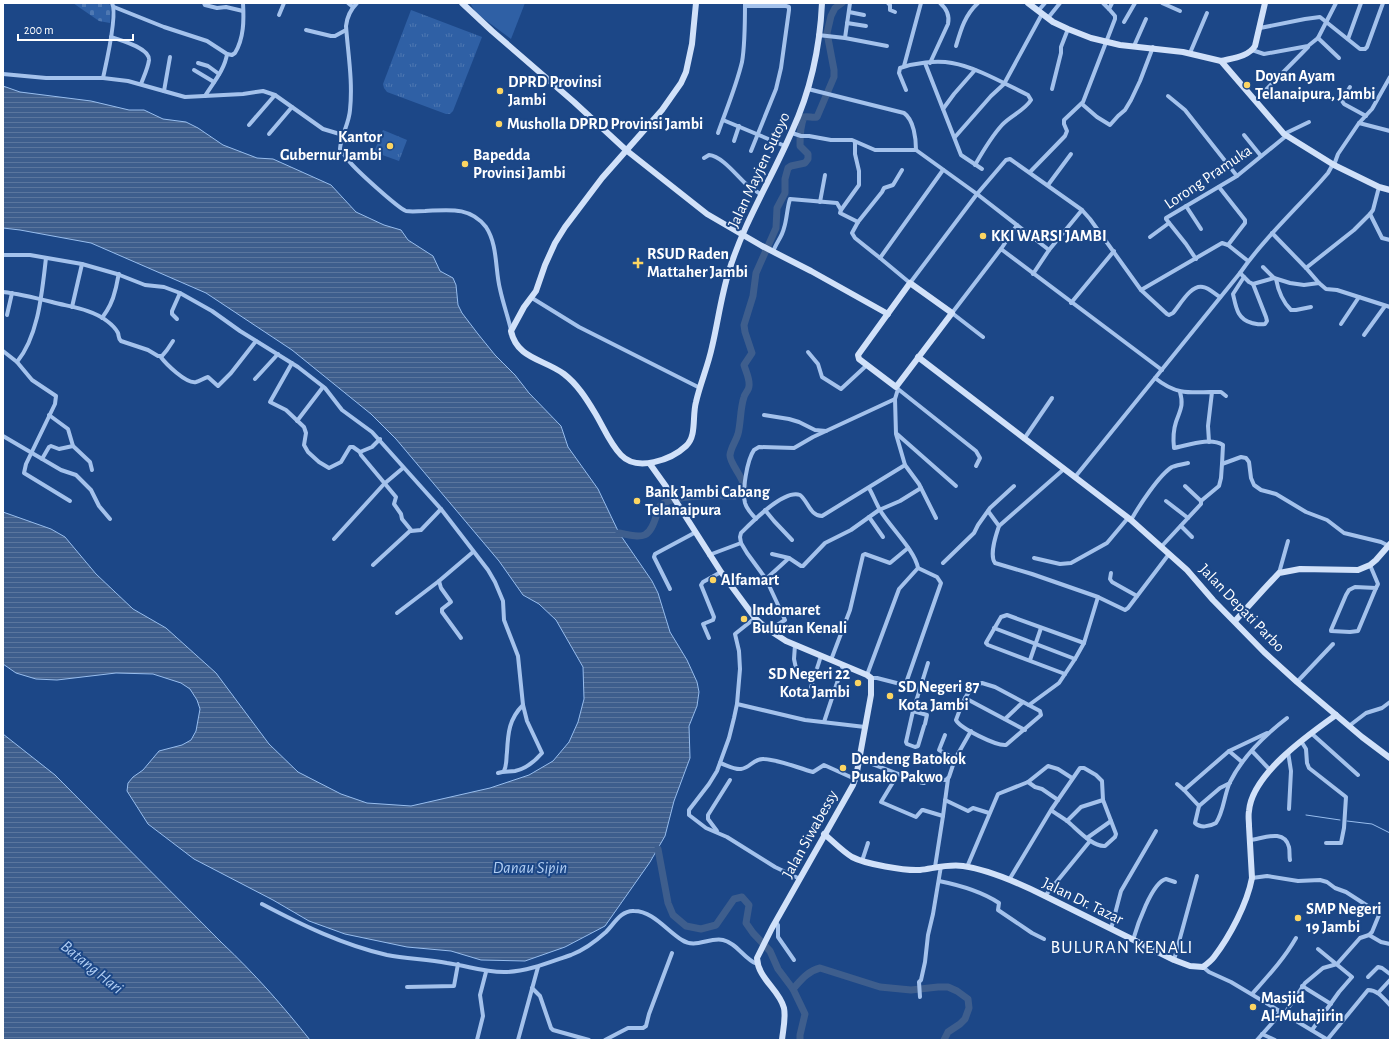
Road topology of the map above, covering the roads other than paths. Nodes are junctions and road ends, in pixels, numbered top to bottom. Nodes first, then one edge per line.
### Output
1 (204, 3) edge
2 (243, 3) edge
3 (284, 3) edge
4 (348, 3) edge
5 (357, 3) edge
6 (462, 3) edge
7 (696, 3) edge
8 (822, 3) edge
9 (850, 3) edge
10 (888, 3) edge
11 (921, 3) edge
12 (940, 3) edge
13 (978, 3) edge
14 (1028, 3) edge
15 (1045, 3) edge
16 (1060, 3) edge
17 (1103, 3) edge
18 (1112, 3) edge
19 (1134, 3) edge
20 (1162, 3) edge
21 (1265, 3) edge
22 (1336, 3) edge
23 (1361, 3) edge
24 (1383, 3) edge
25 (113, 5) edge
26 (745, 5) edge
27 (789, 5) edge
28 (353, 6) junction
29 (1109, 9) junction
30 (243, 11) junction
31 (1180, 11) dead end
32 (849, 12) junction
33 (895, 12) dead end
34 (1040, 12) junction
35 (1207, 13) dead end
36 (279, 15) dead end
37 (864, 15) dead end
38 (1048, 18) junction
39 (1146, 19) dead end
40 (1124, 22) dead end
41 (1326, 22) junction
42 (847, 23) junction
43 (866, 26) dead end
44 (1260, 28) junction
45 (306, 30) dead end
46 (346, 30) junction
47 (1068, 30) junction
48 (821, 35) junction
49 (111, 37) junction
50 (845, 38) junction
51 (1318, 38) junction
52 (1348, 39) junction
53 (1106, 41) junction
54 (887, 46) dead end
55 (956, 46) dead end
56 (1134, 46) junction
57 (1308, 46) junction
58 (1153, 47) junction
59 (1252, 50) junction
60 (1190, 53) junction
61 (227, 54) junction
62 (170, 57) dead end
63 (1339, 58) dead end
64 (1221, 61) junction
65 (198, 63) dead end
66 (927, 63) junction
67 (904, 66) junction
68 (194, 70) dead end
69 (975, 70) junction
70 (3, 74) edge
71 (219, 74) junction
72 (1390, 77) edge
73 (103, 78) junction
74 (214, 82) junction
75 (141, 84) junction
76 (1004, 84) junction
77 (1350, 87) dead end
78 (808, 89) junction
79 (1052, 89) dead end
80 (164, 90) junction
81 (906, 90) dead end
82 (275, 95) junction
83 (205, 96) junction
84 (1168, 96) dead end
85 (1256, 101) junction
86 (1082, 104) junction
87 (292, 107) junction
88 (943, 109) junction
89 (1366, 116) junction
90 (723, 120) junction
91 (1308, 122) dead end
92 (1359, 123) junction
93 (249, 125) dead end
94 (739, 126) junction
95 (1390, 131) edge
96 (718, 133) dead end
97 (269, 134) dead end
98 (759, 134) junction
99 (343, 135) junction
100 (797, 135) junction
101 (1244, 135) dead end
102 (1285, 135) junction
103 (955, 137) junction
104 (734, 141) dead end
105 (855, 142) junction
106 (785, 146) junction
107 (626, 150) junction
108 (916, 150) junction
109 (751, 151) dead end
110 (1071, 154) dead end
111 (1261, 156) junction
112 (704, 158) dead end
113 (1333, 164) junction
114 (976, 165) junction
115 (982, 169) dead end
116 (902, 170) dead end
117 (943, 170) junction
118 (1030, 172) junction
119 (825, 175) dead end
120 (1237, 176) junction
121 (1048, 185) junction
122 (1219, 187) junction
123 (1379, 187) junction
124 (1389, 188) edge
125 (977, 194) junction
126 (762, 195) junction
127 (820, 202) junction
128 (1186, 206) junction
129 (840, 210) junction
130 (1082, 210) junction
131 (1370, 214) junction
132 (858, 222) junction
133 (1169, 223) junction
134 (1017, 225) junction
135 (1201, 229) dead end
136 (1272, 233) junction
137 (743, 235) junction
138 (1150, 237) dead end
139 (1390, 240) edge
140 (1228, 245) junction
141 (1001, 249) junction
142 (1050, 250) junction
143 (1114, 251) junction
144 (772, 252) junction
145 (3, 255) edge
146 (46, 258) junction
147 (880, 258) junction
148 (1196, 259) junction
149 (1248, 261) junction
150 (82, 264) junction
151 (1262, 267) dead end
152 (1306, 268) junction
153 (1240, 273) junction
154 (119, 274) junction
155 (1033, 274) junction
156 (1244, 277) junction
157 (1275, 279) junction
158 (910, 283) junction
159 (1319, 283) junction
160 (1253, 284) junction
161 (1141, 290) junction
162 (3, 292) edge
163 (12, 293) junction
164 (180, 293) junction
165 (1220, 297) junction
166 (1359, 297) junction
167 (532, 298) junction
168 (40, 300) junction
169 (1071, 303) junction
170 (1388, 306) edge
171 (72, 307) junction
172 (1311, 307) dead end
173 (952, 313) junction
174 (888, 314) junction
175 (7, 315) dead end
176 (102, 318) junction
177 (177, 319) dead end
178 (1341, 324) dead end
179 (511, 331) junction
180 (1364, 334) dead end
181 (983, 337) dead end
182 (173, 340) dead end
183 (256, 341) junction
184 (3, 351) edge
185 (808, 352) dead end
186 (278, 354) junction
187 (160, 356) junction
188 (918, 357) junction
189 (17, 362) junction
190 (292, 363) junction
191 (867, 365) junction
192 (1162, 370) junction
193 (1155, 378) junction
194 (255, 379) dead end
195 (324, 387) junction
196 (700, 388) junction
197 (897, 388) junction
198 (1180, 392) junction
199 (1212, 392) junction
200 (1226, 396) dead end
201 (1052, 398) dead end
202 (895, 399) junction
203 (49, 415) junction
204 (764, 415) dead end
205 (297, 421) junction
206 (826, 431) junction
207 (896, 434) junction
208 (3, 436) edge
209 (380, 439) junction
210 (1024, 439) junction
211 (1209, 442) junction
212 (73, 446) junction
213 (360, 452) junction
214 (32, 453) junction
215 (42, 459) junction
216 (1188, 463) dead end
217 (650, 464) junction
218 (1222, 464) junction
219 (905, 465) junction
220 (976, 466) dead end
221 (403, 468) junction
222 (1064, 469) junction
223 (92, 470) dead end
224 (1075, 477) junction
225 (384, 484) junction
226 (956, 486) dead end
227 (1014, 486) dead end
228 (1185, 486) dead end
229 (869, 488) junction
230 (921, 488) junction
231 (1166, 500) dead end
232 (70, 501) dead end
233 (1201, 501) junction
234 (441, 510) junction
235 (765, 510) junction
236 (879, 510) junction
237 (988, 511) junction
238 (869, 517) junction
239 (936, 518) dead end
240 (1188, 518) junction
241 (110, 519) dead end
242 (756, 519) junction
243 (1130, 519) junction
244 (999, 526) junction
245 (1181, 526) junction
246 (411, 531) junction
247 (696, 532) junction
248 (883, 537) dead end
249 (1192, 537) dead end
250 (334, 539) dead end
251 (792, 540) dead end
252 (1288, 541) dead end
253 (741, 543) junction
254 (1389, 545) edge
255 (1161, 547) junction
256 (908, 548) junction
257 (473, 552) junction
258 (772, 554) dead end
259 (1169, 554) junction
260 (709, 555) junction
261 (789, 558) junction
262 (1034, 558) dead end
263 (943, 564) dead end
264 (373, 565) dead end
265 (1370, 566) junction
266 (918, 568) junction
267 (721, 572) junction
268 (1111, 573) dead end
269 (1279, 574) junction
270 (766, 579) junction
271 (439, 581) junction
272 (1376, 588) junction
273 (670, 589) dead end
274 (1137, 596) junction
275 (1098, 597) junction
276 (397, 613) dead end
277 (755, 618) junction
278 (1235, 621) junction
279 (994, 628) junction
280 (1041, 628) junction
281 (769, 630) junction
282 (461, 638) dead end
283 (709, 638) dead end
284 (1084, 643) junction
285 (1036, 644) junction
286 (1333, 644) dead end
287 (795, 645) junction
288 (821, 656) junction
289 (1075, 659) junction
290 (831, 660) junction
291 (1030, 660) junction
292 (928, 663) dead end
293 (843, 665) junction
294 (797, 673) dead end
295 (1066, 674) junction
296 (869, 676) junction
297 (1296, 682) junction
298 (904, 685) junction
299 (811, 687) dead end
300 (920, 689) junction
301 (965, 698) junction
302 (1023, 702) junction
303 (1390, 702) edge
304 (737, 704) junction
305 (523, 705) junction
306 (1030, 705) junction
307 (913, 711) junction
308 (1336, 715) junction
309 (1287, 718) dead end
310 (1005, 719) junction
311 (824, 722) junction
312 (1349, 726) junction
313 (865, 727) junction
314 (1025, 730) junction
315 (971, 731) junction
316 (1270, 732) junction
317 (1311, 734) junction
318 (945, 735) dead end
319 (1301, 741) junction
320 (1229, 751) junction
321 (1252, 751) junction
322 (1288, 752) junction
323 (1390, 758) edge
324 (858, 759) junction
325 (955, 759) junction
326 (1242, 762) junction
327 (720, 763) junction
328 (1270, 770) junction
329 (504, 771) junction
330 (498, 773) dead end
331 (898, 774) junction
332 (1358, 775) dead end
333 (1072, 778) junction
334 (855, 779) junction
335 (948, 779) junction
336 (730, 780) dead end
337 (1028, 782) junction
338 (1230, 783) junction
339 (1177, 784) dead end
340 (1184, 790) junction
341 (945, 800) junction
342 (1058, 800) junction
343 (1103, 800) junction
344 (1199, 806) junction
345 (1289, 809) dead end
346 (1051, 810) junction
347 (989, 813) junction
348 (943, 816) junction
349 (1111, 821) junction
350 (1067, 822) junction
351 (1156, 831) dead end
352 (717, 832) junction
353 (824, 834) junction
354 (1089, 839) junction
355 (1250, 840) junction
356 (868, 843) dead end
357 (1326, 844) dead end
358 (862, 860) junction
359 (1290, 860) dead end
360 (938, 867) junction
361 (967, 867) junction
362 (1197, 876) dead end
363 (1252, 878) junction
364 (800, 879) junction
365 (1010, 880) junction
366 (939, 881) junction
367 (1175, 882) dead end
368 (1045, 896) junction
369 (262, 904) dead end
370 (776, 922) junction
371 (1111, 929) junction
372 (1369, 935) junction
373 (1296, 938) dead end
374 (1044, 939) dead end
375 (1133, 940) junction
376 (1390, 944) edge
377 (1318, 949) dead end
378 (672, 953) dead end
379 (794, 960) dead end
380 (1174, 960) junction
381 (458, 964) junction
382 (757, 964) junction
383 (1337, 964) junction
384 (538, 967) junction
385 (1203, 967) junction
386 (486, 972) junction
387 (1390, 974) edge
388 (1368, 977) dead end
389 (1390, 980) edge
390 (1302, 986) junction
391 (407, 987) dead end
392 (532, 988) junction
393 (1378, 993) junction
394 (1252, 994) junction
395 (920, 997) dead end
396 (1331, 1004) junction
397 (1390, 1004) edge
398 (1280, 1011) junction
399 (1285, 1013) junction
400 (1312, 1030) junction
401 (1262, 1034) junction
402 (477, 1040) edge
403 (518, 1040) edge
404 (589, 1040) edge
405 (605, 1040) edge
406 (782, 1040) edge
407 (1257, 1040) edge
408 (1275, 1040) edge
409 (1327, 1040) edge

1 - 30 street
2 - 30 street
3 - 36 street
4 - 28 street
5 - 28 street
6 - 107 street
7 - 107 street
8 - 48 street, Jalan Mayjen Sutoyo
9 - 32 street
10 - 33 street
11 - 67 street
12 - 66 street
13 - 55 street
14 - 34 street
15 - 34 street
16 - 38 street
17 - 29 street
18 - 29 street
19 - 40 street
20 - 31 street
21 - 44 street
22 - 41 street
23 - 52 street
24 - 52 street
25 - 49 street
25 - 61 street
26 - 27 street
26 - 90 street
27 - 98 street
28 - 46 street
29 - 53 street
30 - 61 street
32 - 37 street
32 - 42 street
34 - 38 street
34 - 76 street
35 - 60 street
38 - 47 street
39 - 56 street
41 - 44 street
41 - 51 street
41 - 52 street
42 - 43 street
42 - 50 street
44 - 59 street
45 - 46 street
46 - 99 street
47 - 53 street
47 - 79 street
48 - 50 street
48 - 78 street, Jalan Mayjen Sutoyo
49 - 73 street
49 - 75 street
50 - 54 street
51 - 57 street
51 - 63 street
53 - 56 street
53 - 86 street
56 - 58 street
57 - 59 street
57 - 85 street
58 - 60 street
58 - 86 street
59 - 64 street
60 - 64 street
61 - 71 street
62 - 80 street
64 - 85 street
65 - 71 street
66 - 67 street
66 - 69 street
66 - 88 street
67 - 81 street
68 - 74 street
69 - 76 street
69 - 88 street
70 - 73 street
71 - 74 street
72 - 89 street
73 - 75 street
74 - 83 street
75 - 80 street
76 - 103 street
76 - 114 street
77 - 89 street
78 - 100 street, Jalan Mayjen Sutoyo
78 - 108 street
80 - 83 street
82 - 83 street
82 - 87 street
82 - 93 street
84 - 120 street
85 - 102 street
86 - 118 street
87 - 97 street
87 - 99 street
88 - 103 street
89 - 92 street
90 - 94 street
90 - 96 street
91 - 102 street, Lorong Pramuka
92 - 95 street
92 - 113 street
94 - 98 street
94 - 104 street
98 - 106 street
98 - 109 street
99 - 179 street
100 - 105 street
100 - 106 street, Jalan Mayjen Sutoyo
101 - 111 street
102 - 111 street, Lorong Pramuka
102 - 113 street
103 - 114 street
105 - 108 street
105 - 129 street
106 - 126 street, Jalan Mayjen Sutoyo
107 - 137 street
107 - 167 street
108 - 117 street
110 - 121 street
111 - 120 street, Lorong Pramuka
112 - 126 street
113 - 123 street
113 - 136 street
114 - 115 street
116 - 132 street
117 - 125 street
117 - 147 street
118 - 121 street
118 - 125 street
119 - 127 street
120 - 122 street, Lorong Pramuka
121 - 130 street
122 - 128 street, Lorong Pramuka
122 - 140 street
123 - 124 street
123 - 131 street
125 - 134 street
125 - 158 street
126 - 137 street, Jalan Mayjen Sutoyo
127 - 129 street
127 - 144 street
128 - 133 street, Lorong Pramuka
128 - 135 street
129 - 132 street
130 - 142 street
130 - 143 street
131 - 139 street
131 - 152 street
132 - 147 street
133 - 138 street
133 - 148 street
134 - 141 street
134 - 142 street
136 - 149 street
136 - 152 street
137 - 144 street
137 - 196 street, Jalan Mayjen Sutoyo
140 - 148 street
140 - 149 street
141 - 155 street
141 - 173 street
142 - 155 street
143 - 161 street
143 - 169 street
144 - 174 street
145 - 146 street
146 - 150 street
146 - 168 street
147 - 158 street
148 - 161 street
149 - 153 street
150 - 154 street
150 - 171 street
151 - 157 street
152 - 159 street
153 - 156 street
153 - 165 street
154 - 164 street
154 - 176 street
155 - 169 street
156 - 160 street
156 - 160 street
157 - 159 street
157 - 160 street
157 - 172 street
158 - 173 street
158 - 174 street
159 - 166 street
161 - 165 street
162 - 163 street
163 - 168 street
163 - 175 street
164 - 177 street
164 - 183 street
165 - 192 street
166 - 170 street
166 - 178 street
167 - 179 street
167 - 196 street
168 - 171 street
168 - 189 street
169 - 192 street
170 - 180 street
171 - 176 street
173 - 181 street
173 - 188 street
174 - 191 street
176 - 187 street
179 - 217 street
182 - 187 street
183 - 186 street
183 - 187 street
184 - 189 street
185 - 191 street
186 - 190 street
186 - 194 street
188 - 197 street
188 - 210 street, Jalan Depati Parbo
189 - 203 street
190 - 195 street
190 - 205 street
191 - 197 street
192 - 193 street
193 - 198 street
193 - 224 street
195 - 205 street
195 - 209 street
196 - 217 street, Jalan Mayjen Sutoyo
197 - 202 street
197 - 220 street
198 - 199 street
198 - 211 street
199 - 200 street
199 - 211 street
201 - 210 street
202 - 206 street
202 - 207 street
203 - 212 street
203 - 214 street
204 - 206 street
205 - 213 street
206 - 242 street
207 - 219 street
207 - 226 street
208 - 214 street
209 - 213 street
209 - 221 street
210 - 222 street, Jalan Depati Parbo
211 - 218 street
212 - 215 street
212 - 223 street
213 - 225 street
214 - 215 street
214 - 232 street
215 - 241 street
216 - 243 street
217 - 247 street
218 - 233 street
218 - 254 street
219 - 229 street
219 - 230 street
221 - 225 street
221 - 234 street
222 - 224 street, Jalan Depati Parbo
222 - 244 street
224 - 243 street, Jalan Depati Parbo
225 - 246 street
225 - 250 street
227 - 237 street
228 - 233 street
229 - 235 street
229 - 236 street
230 - 236 street
230 - 239 street
231 - 240 street
233 - 240 street
234 - 246 street
234 - 257 street
235 - 242 street
235 - 251 street
236 - 238 street
236 - 256 street
237 - 244 street
237 - 263 street
238 - 248 street
238 - 261 street
240 - 245 street
242 - 253 street
243 - 255 street, Jalan Depati Parbo
243 - 262 street
244 - 275 street
245 - 249 street
245 - 255 street
246 - 264 street
247 - 260 street
247 - 273 street
252 - 269 street
253 - 260 street
253 - 270 street
254 - 265 street
255 - 259 street, Jalan Depati Parbo
256 - 266 street
256 - 290 street
257 - 271 street
257 - 305 street
258 - 261 street
259 - 274 street
259 - 278 street, Jalan Depati Parbo
260 - 267 street
261 - 270 street
265 - 269 street
265 - 272 street
266 - 296 street
266 - 298 street
267 - 277 street
267 - 283 street
268 - 274 street
269 - 278 street
270 - 281 street
271 - 276 street
271 - 282 street
272 - 272 street
274 - 275 street
275 - 284 street
277 - 281 street
277 - 304 street
278 - 297 street, Jalan Depati Parbo
279 - 280 street
279 - 285 street
279 - 291 street
280 - 284 street
280 - 285 street
281 - 287 street
284 - 289 street
285 - 289 street
285 - 291 street
286 - 297 street
287 - 288 street
287 - 294 street
288 - 290 street
288 - 299 street
289 - 295 street
290 - 293 street
291 - 295 street
292 - 300 street
293 - 296 street
293 - 311 street
295 - 306 street
296 - 298 street
296 - 313 street, Jalan Siwabessy
297 - 308 street, Jalan Depati Parbo
298 - 300 street
300 - 307 street
301 - 302 street
301 - 310 street
301 - 315 street
302 - 306 street
302 - 310 street
303 - 312 street
304 - 311 street
304 - 327 street
305 - 329 street
305 - 329 street
306 - 314 street
307 - 307 street
308 - 312 street, Jalan Depati Parbo
308 - 317 street
309 - 316 street
310 - 314 street
311 - 313 street
312 - 323 street, Jalan Depati Parbo
313 - 324 street, Jalan Siwabessy
314 - 315 street
315 - 325 street
316 - 320 street
316 - 321 street
317 - 319 street
317 - 332 street
318 - 325 street
319 - 322 street
319 - 357 street
320 - 326 street
320 - 340 street
321 - 326 street
321 - 328 street
322 - 328 street
322 - 345 street
324 - 331 street
324 - 334 street, Jalan Siwabessy
325 - 335 street
326 - 338 street
327 - 334 street
327 - 352 street
328 - 355 street
329 - 330 street
331 - 335 street
331 - 348 street
333 - 337 street
333 - 342 street
333 - 343 street
334 - 353 street, Jalan Siwabessy
335 - 341 street
336 - 352 street
337 - 342 street
337 - 347 street
338 - 344 street
338 - 344 street
339 - 340 street
340 - 344 street
341 - 347 street
341 - 348 street
342 - 346 street
343 - 349 street
343 - 350 street
346 - 350 street
346 - 365 street
347 - 361 street
348 - 360 street
349 - 354 street
349 - 354 street
350 - 354 street
351 - 371 street
352 - 364 street
353 - 358 street, Jalan Dr. Tazar
353 - 364 street, Jalan Siwabessy
354 - 368 street
355 - 359 street
355 - 363 street
356 - 358 street
358 - 360 street, Jalan Dr. Tazar
360 - 361 street, Jalan Dr. Tazar
360 - 366 street
361 - 365 street, Jalan Dr. Tazar
362 - 380 street
363 - 372 street
363 - 385 street
364 - 370 street, Jalan Siwabessy
365 - 368 street, Jalan Dr. Tazar
366 - 374 street
366 - 395 street
367 - 375 street
368 - 371 street, Jalan Dr. Tazar
369 - 381 street
370 - 379 street
370 - 382 street, Jalan Siwabessy
371 - 375 street, Jalan Dr. Tazar
372 - 376 street
372 - 383 street
373 - 394 street
375 - 380 street, Jalan Dr. Tazar
377 - 383 street
378 - 405 street
380 - 385 street, Jalan Dr. Tazar
381 - 386 street
381 - 391 street
382 - 384 street
382 - 406 street
383 - 390 street
383 - 396 street
384 - 386 street
384 - 392 street
385 - 394 street
386 - 402 street
387 - 388 street
389 - 393 street
390 - 396 street
390 - 399 street
392 - 403 street
392 - 404 street
393 - 397 street
393 - 409 street
394 - 398 street
396 - 400 street
398 - 399 street
398 - 401 street
399 - 400 street
400 - 409 street
401 - 407 street
401 - 408 street

